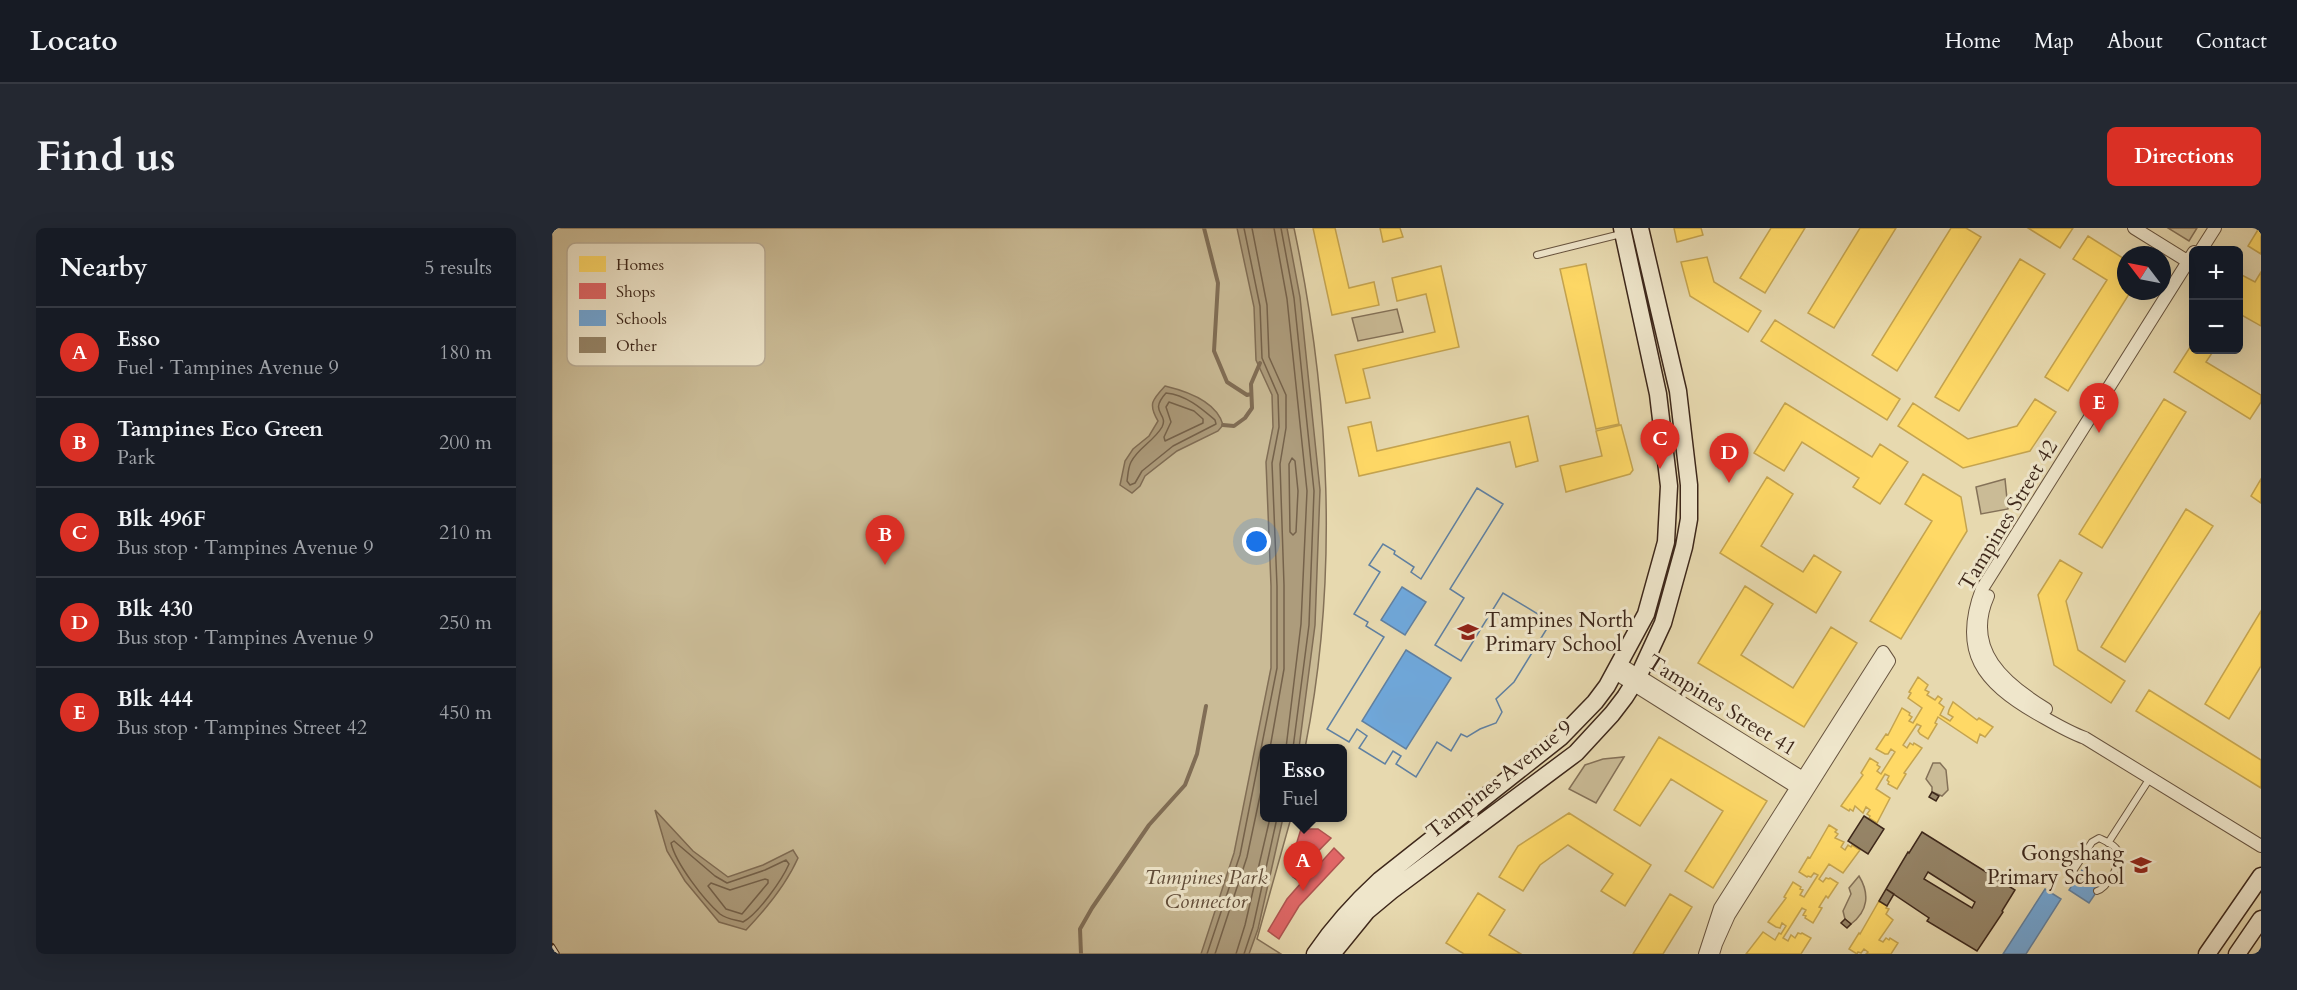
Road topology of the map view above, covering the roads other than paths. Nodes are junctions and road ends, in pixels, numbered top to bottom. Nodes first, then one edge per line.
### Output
1 (1640, 228) edge
2 (2133, 228) edge
3 (2208, 228) edge
4 (2215, 228) edge
5 (1622, 231) edge
6 (2198, 246) edge
7 (2204, 246) edge
8 (1537, 255) dead end
9 (2189, 256) edge
10 (2189, 263) edge
11 (1617, 668) junction
12 (1636, 679) junction
13 (2150, 778) junction
14 (1805, 786) junction
15 (2108, 843) junction
16 (2261, 846) edge
17 (2261, 876) edge
18 (2077, 878) dead end
19 (2097, 891) dead end
20 (2261, 919) edge
21 (1315, 954) edge
22 (1332, 954) edge
23 (1704, 954) edge
24 (1713, 954) edge
25 (2207, 954) edge
26 (2237, 954) edge

1 - 5 lane
1 - 12 main road, Tampines Avenue 9
2 - 9 street
3 - 6 street, Tampines Street 42
4 - 7 street
5 - 8 lane
5 - 11 main road, Tampines Avenue 9
10 - 13 street, Tampines Street 42
11 - 12 street, Tampines Street 41
11 - 21 main road, Tampines Avenue 9
12 - 14 street, Tampines Street 41
12 - 22 main road, Tampines Avenue 9
13 - 15 lane
13 - 16 street, Tampines Street 42
14 - 14 street, Tampines Street 41
14 - 23 street, Tampines Street 41
14 - 24 street, Tampines Street 41
15 - 18 lane
15 - 19 lane
17 - 25 main road
20 - 26 main road

